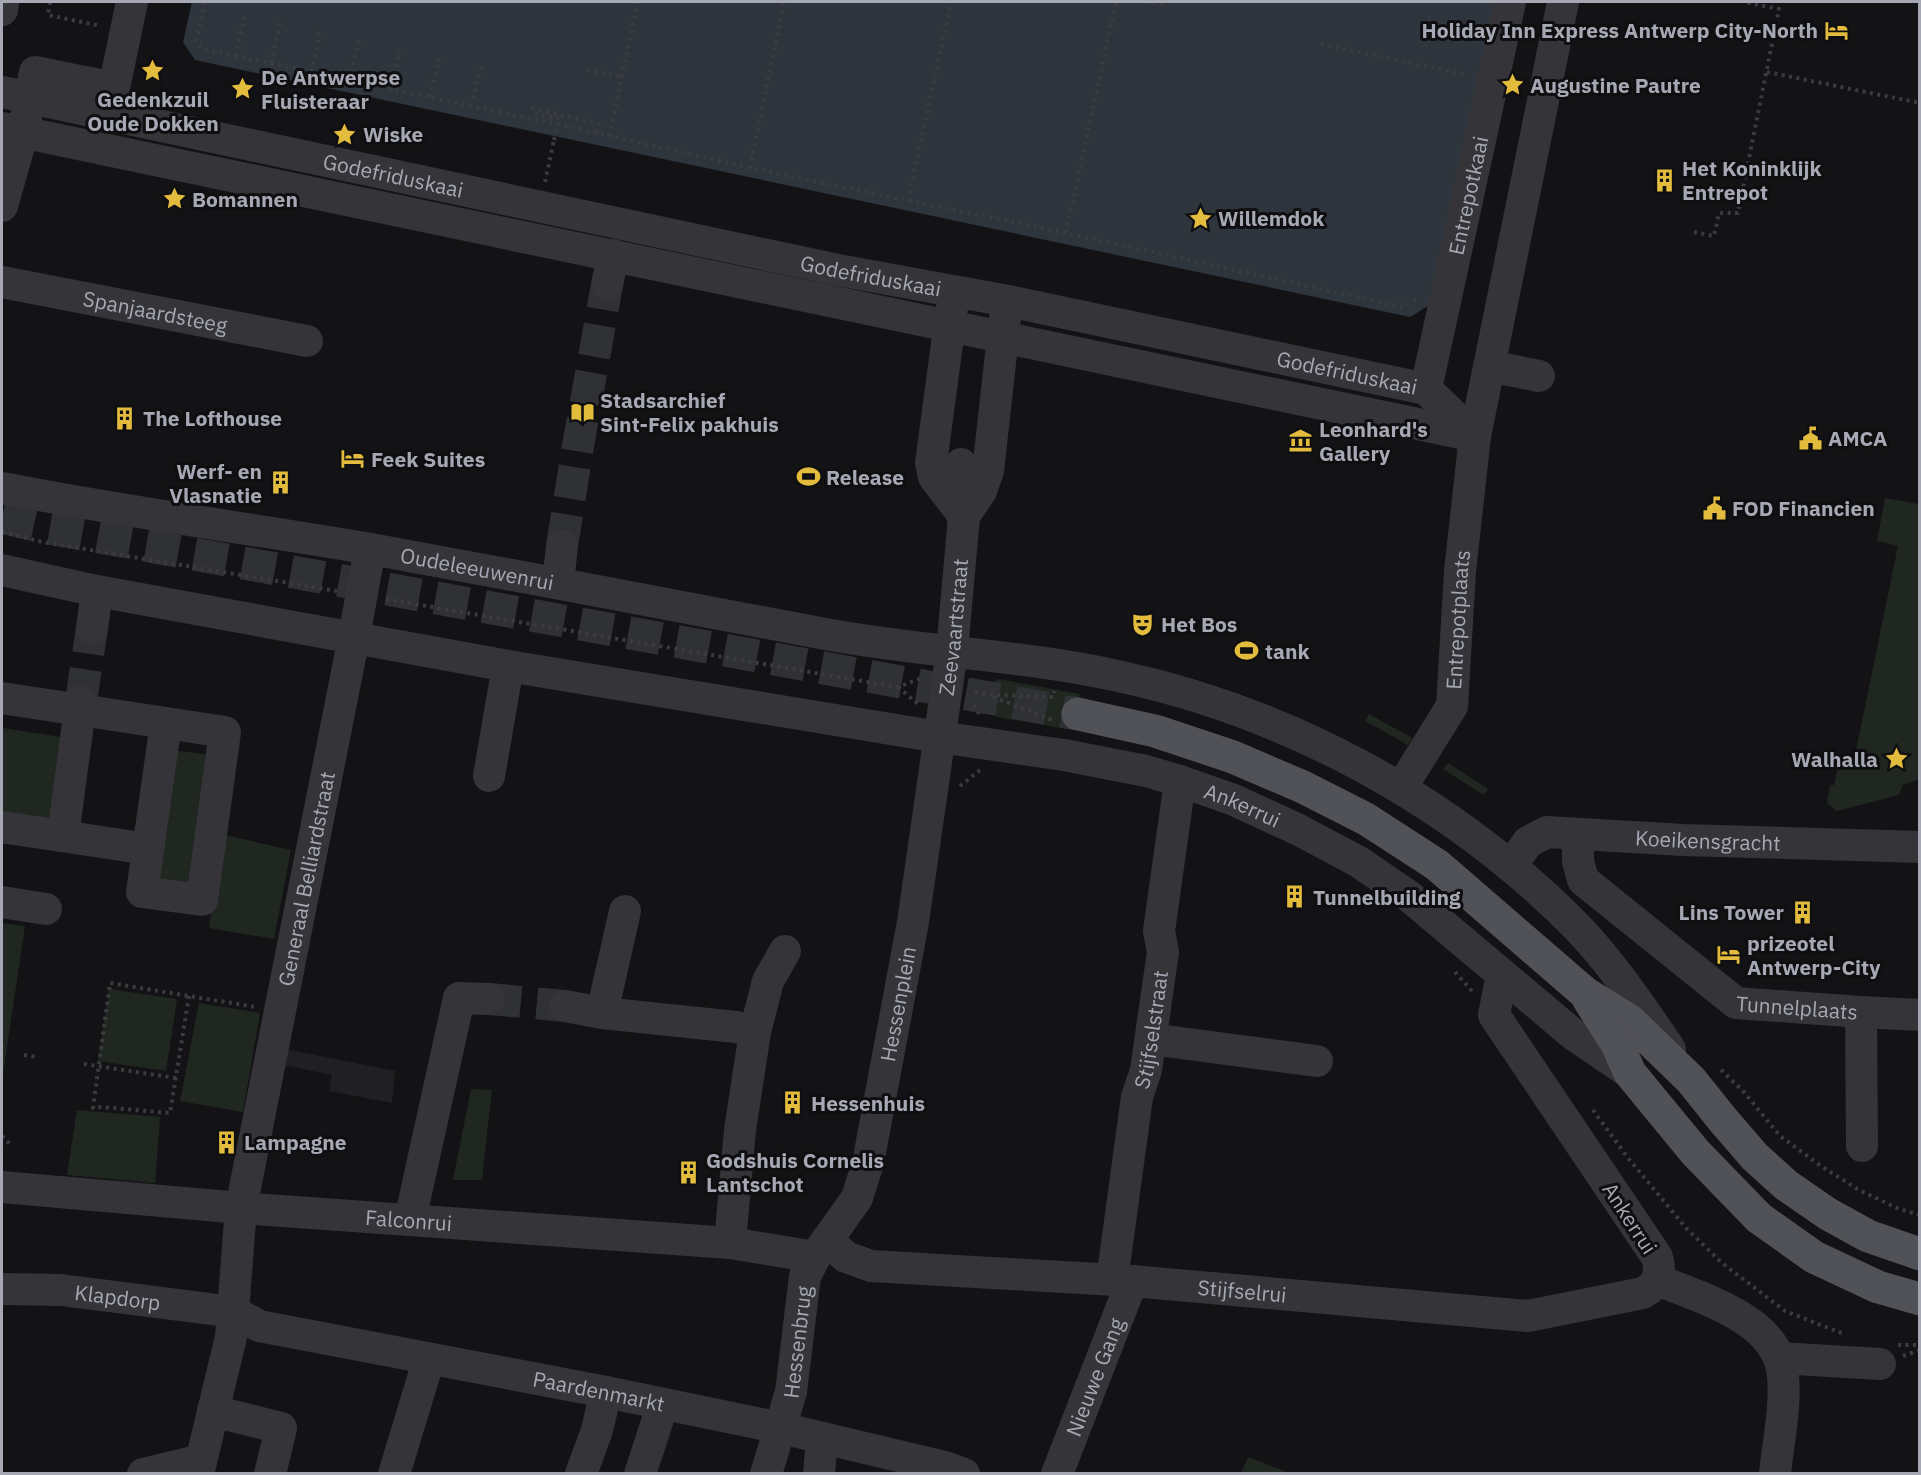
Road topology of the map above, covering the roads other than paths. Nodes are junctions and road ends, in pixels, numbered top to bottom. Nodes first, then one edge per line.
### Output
1 (3, 2) edge
2 (1510, 2) edge
3 (1563, 2) edge
4 (2, 10) edge
5 (129, 16) edge
6 (16, 95) edge
7 (12, 130) edge
8 (2, 206) edge
9 (613, 255) junction
10 (2, 282) edge
11 (607, 285) tunnel mouth
12 (954, 291) junction
13 (1008, 301) junction
14 (949, 327) junction
15 (1003, 338) junction
16 (308, 341) dead end
17 (1490, 366) junction
18 (1539, 376) dead end
19 (1426, 390) junction
20 (1475, 436) junction
21 (961, 464) dead end
22 (2, 488) edge
23 (964, 516) junction
24 (562, 546) tunnel mouth
25 (370, 549) junction
26 (2, 570) edge
27 (558, 583) junction
28 (97, 591) junction
29 (92, 628) tunnel mouth
30 (354, 637) junction
31 (952, 651) junction
32 (508, 666) junction
33 (2, 698) edge
34 (81, 705) junction
35 (1064, 720) tunnel mouth
36 (166, 723) junction
37 (939, 737) junction
38 (489, 776) dead end
39 (1180, 781) junction
40 (1401, 788) junction
41 (2, 827) edge
42 (1578, 834) junction
43 (63, 836) junction
44 (1920, 847) edge
45 (148, 849) junction
46 (1511, 866) junction
47 (2, 902) edge
48 (46, 909) dead end
49 (625, 911) dead end
50 (785, 951) dead end
51 (1502, 975) junction
52 (1584, 993) junction
53 (489, 999) tunnel mouth
54 (565, 1006) tunnel mouth
55 (1861, 1012) junction
56 (602, 1013) junction
57 (1920, 1015) edge
58 (746, 1030) junction
59 (1150, 1039) junction
60 (1317, 1061) dead end
61 (1630, 1073) junction
62 (1691, 1080) junction
63 (1862, 1146) dead end
64 (2, 1187) edge
65 (241, 1208) junction
66 (410, 1221) junction
67 (730, 1243) junction
68 (821, 1249) junction
69 (1912, 1250) edge
70 (1658, 1280) junction
71 (1122, 1281) junction
72 (2, 1289) edge
73 (1920, 1299) edge
74 (234, 1312) junction
75 (1884, 1355) road end
76 (1779, 1358) junction
77 (429, 1359) junction
78 (606, 1392) junction
79 (663, 1404) junction
80 (214, 1407) junction
81 (781, 1428) junction
82 (822, 1438) junction
83 (200, 1467) edge
84 (143, 1473) edge
85 (270, 1473) edge
86 (394, 1473) edge
87 (581, 1473) edge
88 (640, 1473) edge
89 (766, 1473) edge
90 (819, 1473) edge
91 (964, 1473) edge
92 (1057, 1473) edge
93 (1775, 1473) edge

1 - 4 street
2 - 19 street, Entrepotkaai
3 - 17 street
5 - 6 street
6 - 7 street
6 - 12 street, Godefriduskaai
7 - 8 street
7 - 9 street, Godefriduskaai
9 - 11 street
9 - 14 street, Godefriduskaai
10 - 16 street, Spanjaardsteeg
12 - 13 street, Godefriduskaai
12 - 14 street
13 - 15 street, Zeevaartstraat
13 - 19 street, Godefriduskaai
14 - 15 street, Godefriduskaai
14 - 23 street
15 - 20 street, Godefriduskaai
15 - 23 street, Zeevaartstraat
17 - 18 street
17 - 20 street
19 - 20 street, Godefriduskaai
20 - 40 street, Entrepotplaats
21 - 23 street
22 - 25 street, Oudeleeuwenrui
23 - 31 street, Zeevaartstraat
24 - 27 street
25 - 27 street, Oudeleeuwenrui
25 - 30 street, Generaal Belliardstraat
26 - 28 street
27 - 31 street, Oudeleeuwenrui
28 - 29 street
28 - 30 street
30 - 32 street
30 - 65 street, Generaal Belliardstraat
31 - 37 street, Zeevaartstraat
31 - 40 street
32 - 37 street
32 - 38 street
33 - 34 street
34 - 36 street
34 - 43 street
35 - 52 main road, Ankerrui
36 - 45 street
36 - 45 street
37 - 39 street, Ankerrui
37 - 68 street, Hessenplein
39 - 51 street, Ankerrui
39 - 59 street, Stijfselstraat
40 - 46 street
41 - 43 street
42 - 44 street, Koeikensgracht
42 - 46 street, Koeikensgracht
42 - 55 street, Tunnelplaats
43 - 45 street
46 - 62 street
47 - 48 street
49 - 56 street
50 - 58 street
51 - 61 street, Ankerrui
51 - 70 street, Ankerrui
52 - 61 main road, Ankerrui
52 - 62 main road, Ankerrui
53 - 66 street
54 - 56 street
55 - 57 street
55 - 63 street, Tunnelplaats
56 - 58 street
58 - 67 street
59 - 60 street
59 - 71 street, Stijfselstraat
61 - 73 main road, Ankerrui
62 - 69 main road, Ankerrui
64 - 65 street, Falconrui
65 - 66 street, Falconrui
65 - 74 street, Generaal Belliardstraat
66 - 67 street, Falconrui
67 - 68 street, Falconrui
68 - 71 street, Stijfselrui
68 - 81 street, Hessenbrug
70 - 71 street, Stijfselrui
70 - 76 street, Ankerrui
71 - 92 street, Nieuwe Gang
72 - 74 street, Klapdorp
74 - 77 street, Paardenmarkt
74 - 80 street, Generaal Belliardstraat
75 - 76 street
76 - 93 street
77 - 78 street, Paardenmarkt
77 - 86 street
78 - 79 street, Paardenmarkt
78 - 87 street
79 - 81 street, Paardenmarkt
79 - 88 street
80 - 83 street, Generaal Belliardstraat
80 - 85 street
81 - 82 street, Paardenmarkt
81 - 89 street, Hessenbrug
82 - 90 street
82 - 91 street, Paardenmarkt
83 - 84 street

